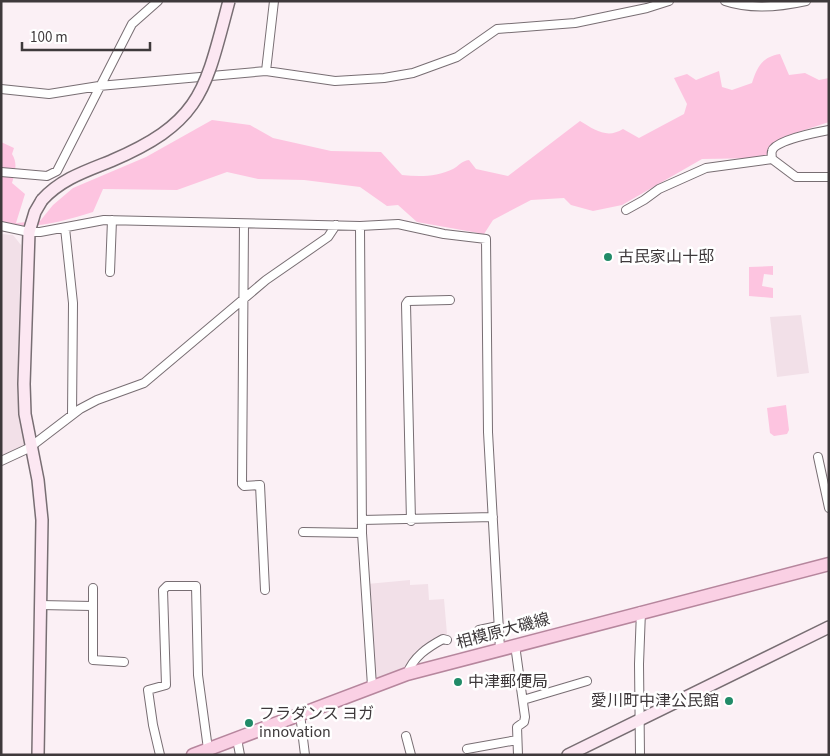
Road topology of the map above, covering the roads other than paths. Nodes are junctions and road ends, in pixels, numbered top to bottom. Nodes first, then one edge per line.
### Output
1 (158, 1) edge
2 (229, 1) edge
3 (274, 1) edge
4 (669, 1) edge
5 (725, 1) edge
6 (806, 1) edge
7 (266, 71) junction
8 (99, 86) junction
9 (1, 89) edge
10 (829, 130) edge
11 (772, 159) junction
12 (1, 172) edge
13 (829, 177) edge
14 (626, 210) dead end
15 (112, 220) junction
16 (244, 224) junction
17 (336, 225) junction
18 (1, 226) edge
19 (360, 226) junction
20 (65, 228) junction
21 (29, 232) junction
22 (112, 267) dead end
23 (242, 300) junction
24 (450, 300) dead end
25 (72, 415) junction
26 (32, 445) junction
27 (818, 457) dead end
28 (1, 461) edge
29 (829, 508) edge
30 (493, 517) junction
31 (362, 520) junction
32 (410, 521) junction
33 (303, 532) dead end
34 (362, 533) junction
35 (829, 564) edge
36 (93, 588) dead end
37 (265, 590) dead end
38 (40, 606) junction
39 (92, 606) junction
40 (642, 612) junction
41 (498, 626) junction
42 (829, 628) edge
43 (479, 630) dead end
44 (447, 640) dead end
45 (515, 645) junction
46 (500, 649) junction
47 (124, 662) dead end
48 (407, 674) junction
49 (587, 681) dead end
50 (372, 686) junction
51 (523, 700) junction
52 (300, 714) junction
53 (639, 719) junction
54 (406, 736) dead end
55 (237, 739) junction
56 (517, 740) junction
57 (208, 749) junction
58 (586, 750) edge
59 (472, 751) edge
60 (38, 755) edge
61 (160, 755) edge
62 (193, 755) edge
63 (240, 755) edge
64 (305, 755) edge
65 (411, 755) edge
66 (518, 755) edge
67 (568, 755) edge
68 (640, 755) edge

1 - 8 street
2 - 21 street, bridge
3 - 7 street
4 - 7 street
5 - 6 street
7 - 8 street
8 - 9 street
8 - 12 street
10 - 11 street
11 - 13 street
11 - 14 street
15 - 16 street
15 - 20 street
15 - 22 street
16 - 17 street
16 - 23 street
17 - 19 street
17 - 23 street
18 - 21 street
19 - 30 street
19 - 31 street
20 - 21 street
20 - 25 street
21 - 26 street
23 - 25 street
23 - 37 street
24 - 32 street
25 - 26 street
26 - 28 street
26 - 38 street
27 - 29 street
30 - 32 street
30 - 41 street
31 - 32 street
31 - 34 street
33 - 34 street
34 - 50 street
35 - 40 main road, 相模原大磯線
36 - 39 street
38 - 39 street
38 - 60 street
39 - 47 street
40 - 45 main road, 相模原大磯線
40 - 53 street
41 - 43 street
41 - 46 street
42 - 53 street
44 - 48 street
45 - 46 main road, 相模原大磯線
45 - 51 street
46 - 48 main road, 相模原大磯線
48 - 50 main road, 相模原大磯線
49 - 51 street
50 - 52 main road, 相模原大磯線
51 - 56 street
52 - 55 main road, 相模原大磯線
52 - 64 street
53 - 58 street
53 - 68 street
54 - 65 street
55 - 57 main road, 相模原大磯線
55 - 63 street
56 - 59 street
56 - 66 street
57 - 61 street
57 - 62 main road, 相模原大磯線
58 - 67 street

